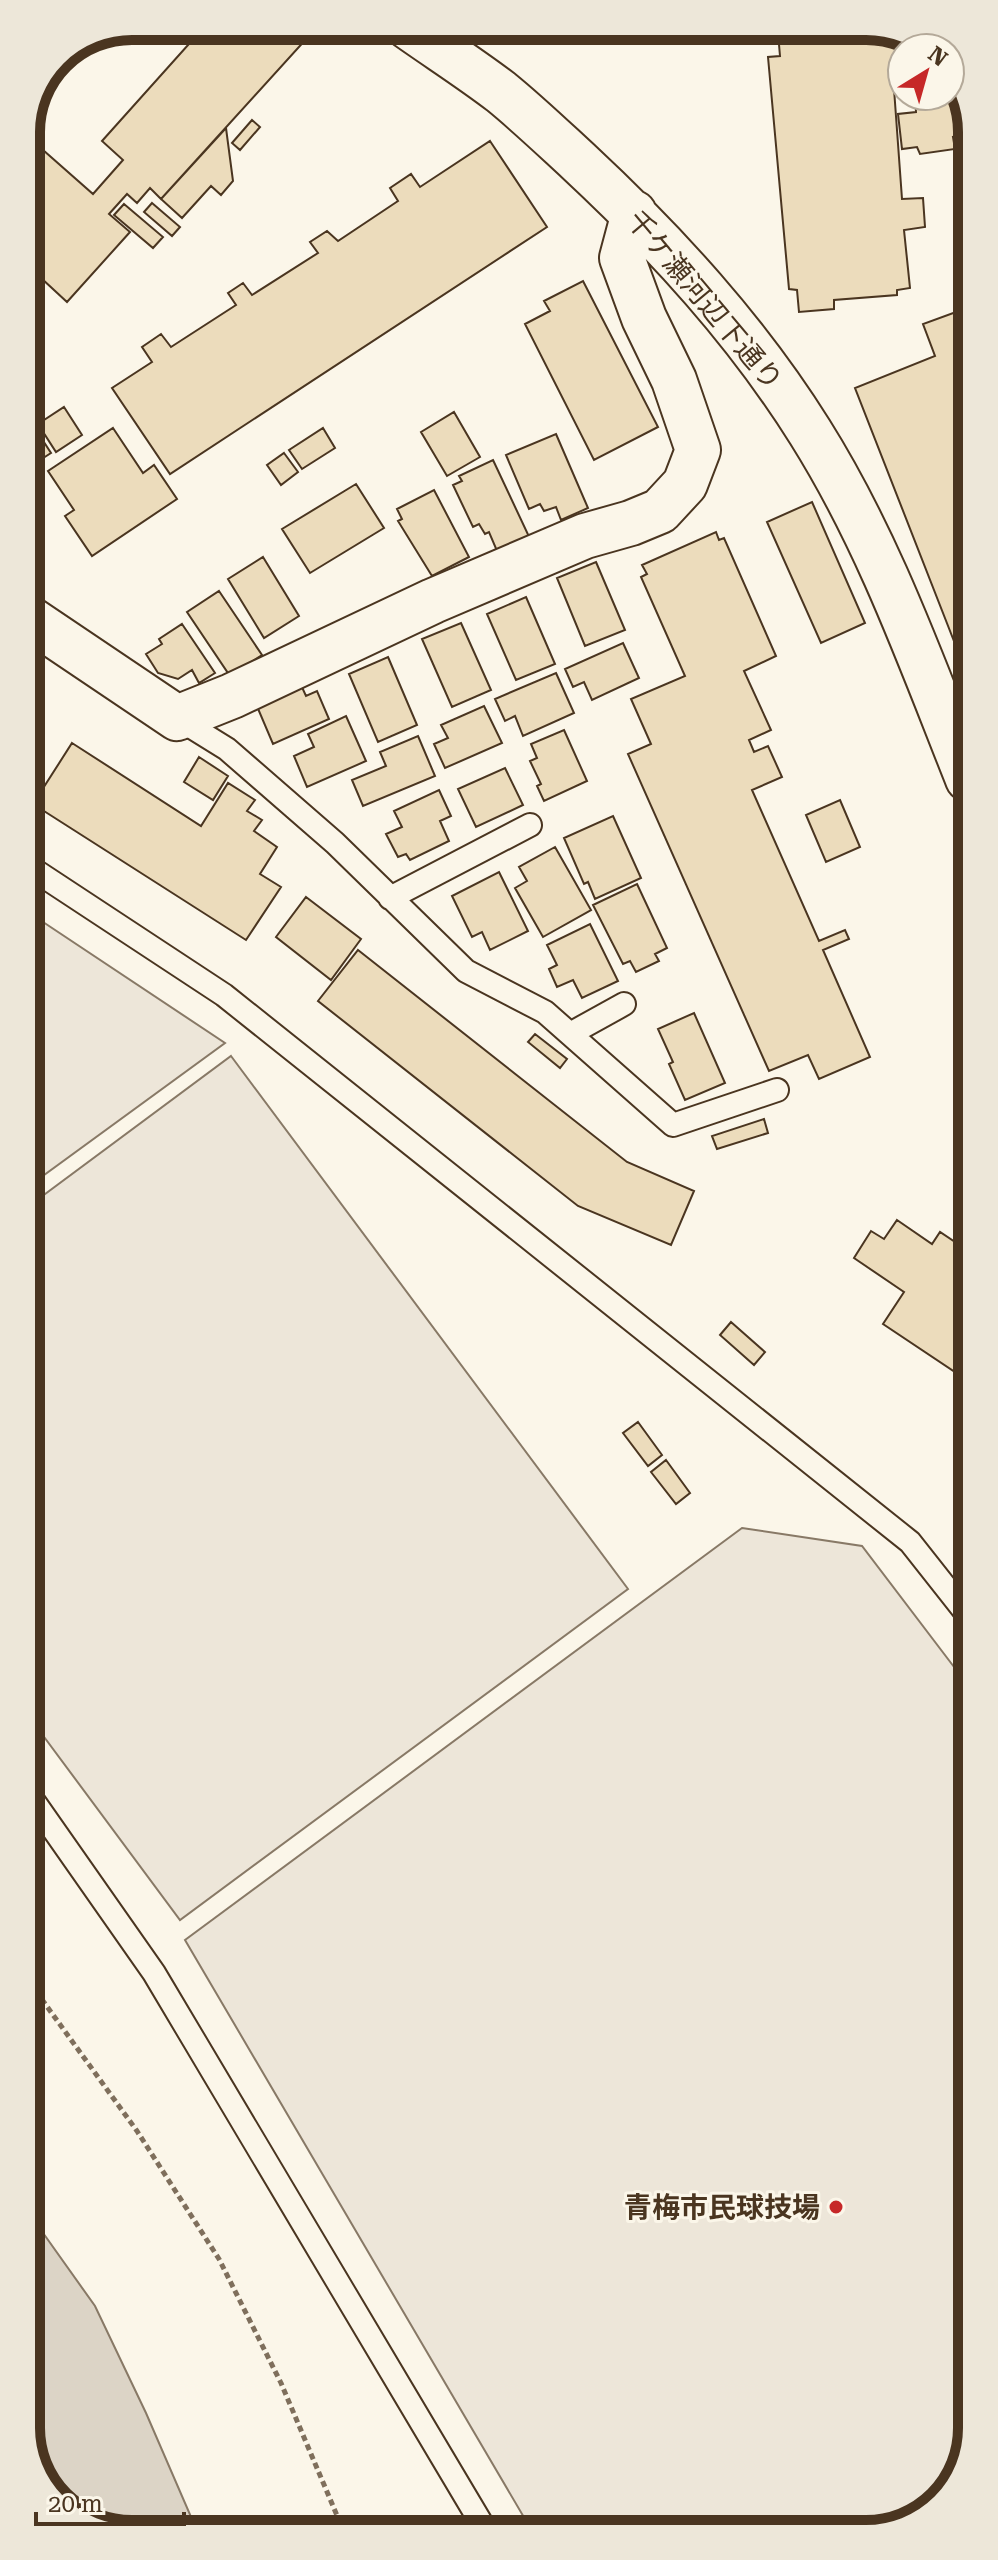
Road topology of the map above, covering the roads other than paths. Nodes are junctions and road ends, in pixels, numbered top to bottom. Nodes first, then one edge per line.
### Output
1 (427, 40) edge
2 (634, 213) junction
3 (40, 626) edge
4 (177, 718) junction
5 (958, 754) edge
6 (530, 825) dead end
7 (40, 874) edge
8 (390, 898) junction
9 (624, 1004) dead end
10 (570, 1034) junction
11 (777, 1090) dead end
12 (958, 1603) edge
13 (40, 1810) edge
14 (479, 2520) edge

1 - 2 street, 千ケ瀬河辺下通り
2 - 4 street
2 - 5 street, 千ケ瀬河辺下通り
3 - 4 street
4 - 8 lane
6 - 8 lane
7 - 12 lane
8 - 10 lane
9 - 10 lane
10 - 11 lane
13 - 14 lane

